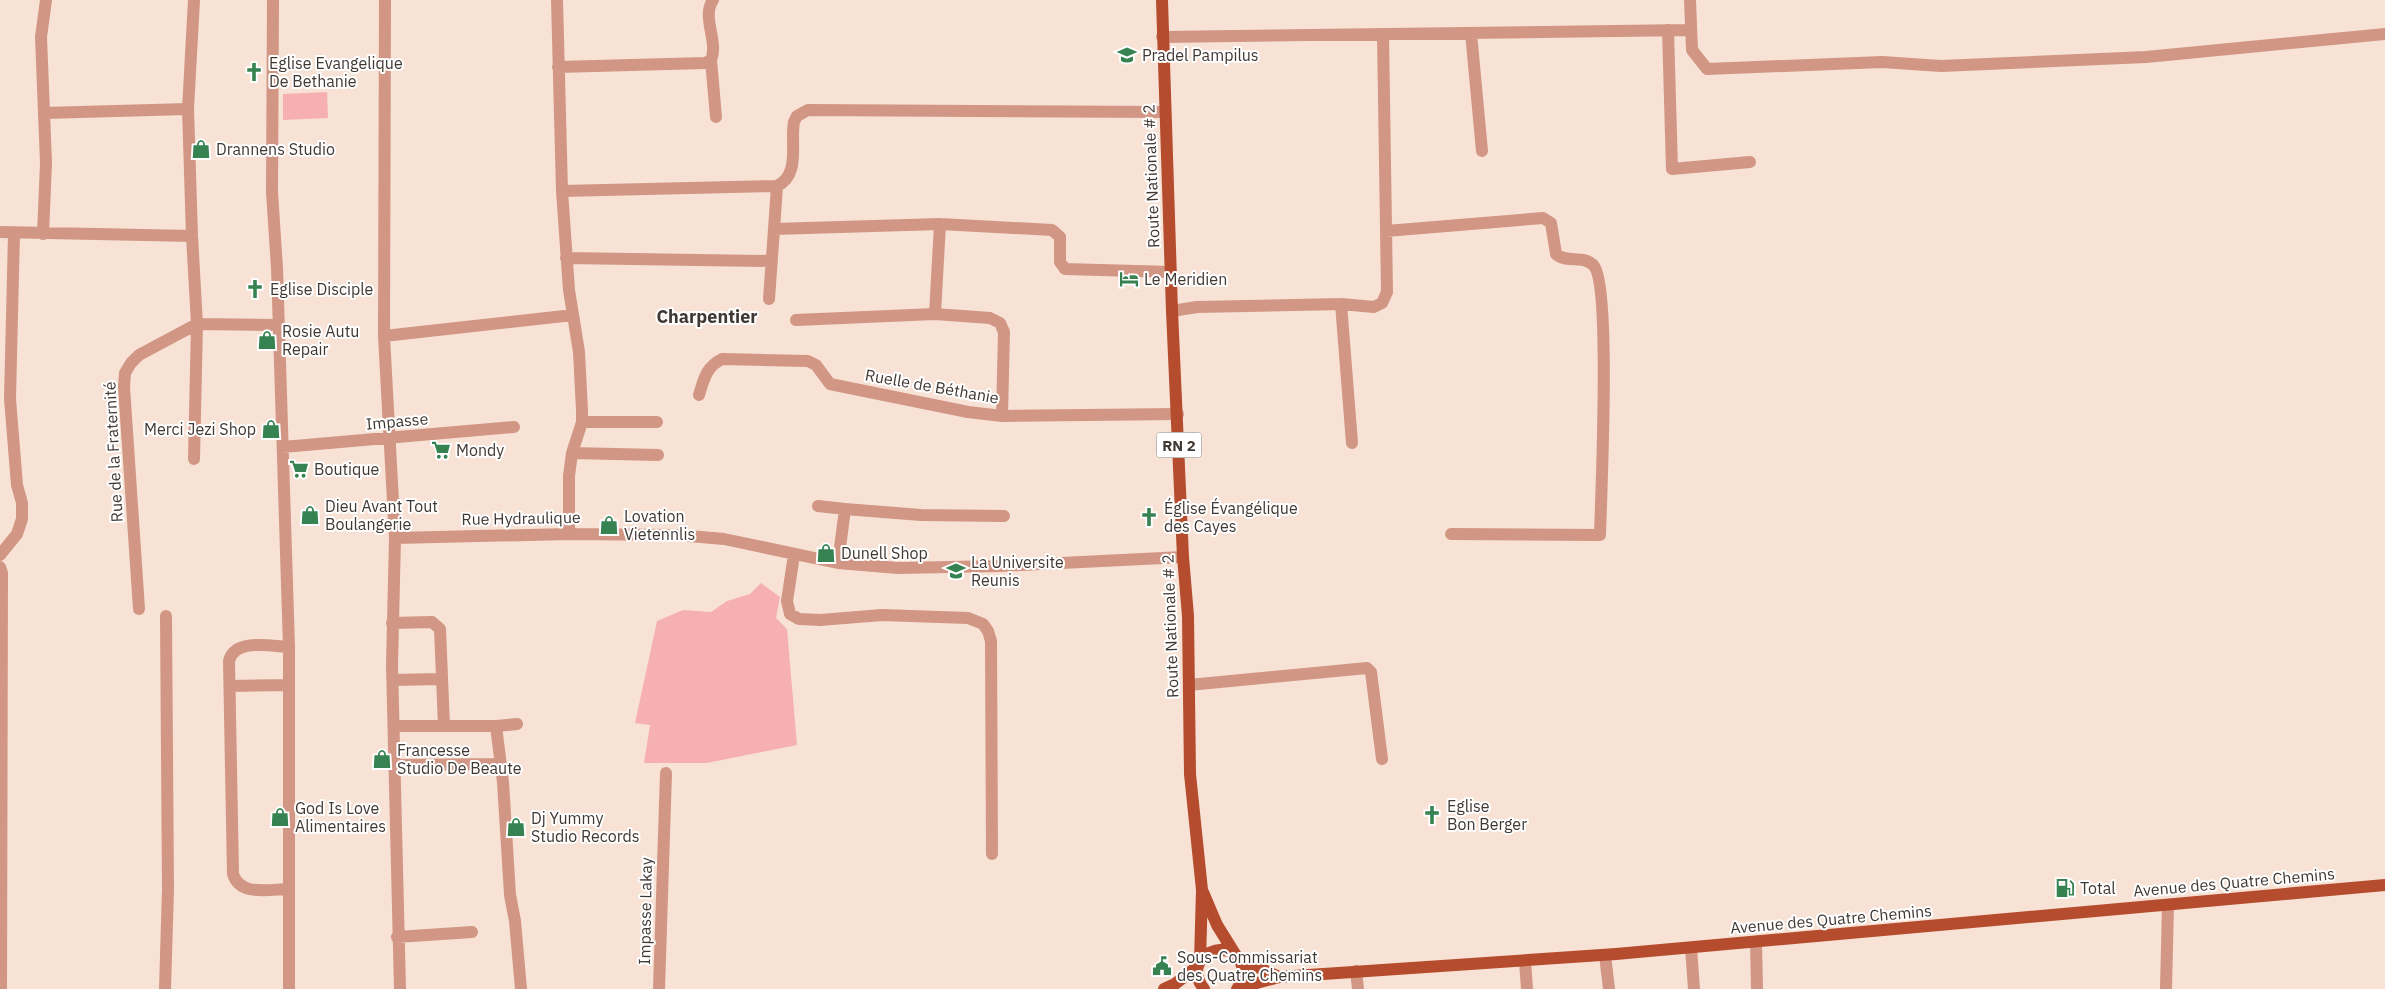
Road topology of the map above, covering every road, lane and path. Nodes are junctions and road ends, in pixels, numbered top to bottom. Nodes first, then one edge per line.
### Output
1 (46, 0) edge
2 (194, 0) edge
3 (273, 0) edge
4 (385, 0) edge
5 (558, 0) edge
6 (713, 0) edge
7 (1162, 0) edge
8 (1690, 0) edge
9 (1668, 30) junction
10 (1690, 30) junction
11 (1471, 33) junction
12 (1383, 34) junction
13 (2385, 34) edge
14 (1162, 37) junction
15 (711, 60) junction
16 (558, 67) junction
17 (188, 109) junction
18 (1164, 112) junction
19 (44, 113) junction
20 (716, 117) dead end
21 (1482, 151) dead end
22 (1750, 162) dead end
23 (777, 186) junction
24 (562, 190) junction
25 (940, 224) junction
26 (774, 229) junction
27 (1386, 231) junction
28 (0, 232) edge
29 (14, 233) junction
30 (43, 234) junction
31 (192, 236) junction
32 (566, 258) junction
33 (772, 261) junction
34 (1171, 272) junction
35 (769, 299) dead end
36 (1341, 304) junction
37 (1172, 311) junction
38 (935, 314) junction
39 (573, 315) junction
40 (796, 320) dead end
41 (197, 324) junction
42 (277, 325) junction
43 (384, 336) junction
44 (700, 395) dead end
45 (1178, 414) junction
46 (1002, 416) junction
47 (582, 422) junction
48 (658, 422) dead end
49 (514, 426) dead end
50 (391, 438) junction
51 (1352, 443) dead end
52 (283, 447) junction
53 (572, 453) junction
54 (658, 455) dead end
55 (194, 459) dead end
56 (818, 506) dead end
57 (846, 509) junction
58 (1004, 516) dead end
59 (569, 534) junction
60 (1451, 534) dead end
61 (395, 538) junction
62 (0, 554) edge
63 (794, 555) junction
64 (1183, 557) junction
65 (838, 563) junction
66 (0, 567) edge
67 (139, 609) dead end
68 (166, 616) dead end
69 (392, 623) junction
70 (289, 647) junction
71 (442, 679) junction
72 (393, 680) junction
73 (289, 685) junction
74 (230, 686) junction
75 (1189, 686) junction
76 (517, 724) dead end
77 (395, 726) junction
78 (444, 726) junction
79 (496, 726) junction
80 (1382, 759) dead end
81 (500, 764) junction
82 (395, 765) junction
83 (666, 773) dead end
84 (992, 854) dead end
85 (2385, 885) edge
86 (290, 889) junction
87 (1202, 890) junction
88 (2168, 905) junction
89 (472, 932) dead end
90 (397, 937) junction
91 (1756, 942) junction
92 (1691, 948) junction
93 (1606, 955) junction
94 (1236, 956) junction
95 (1525, 961) junction
96 (1198, 966) junction
97 (1356, 971) junction
98 (1279, 977) junction
99 (0, 989) edge
100 (165, 989) edge
101 (289, 989) edge
102 (400, 989) edge
103 (521, 989) edge
104 (659, 989) edge
105 (1164, 989) edge
106 (1196, 989) edge
107 (1204, 989) edge
108 (1238, 989) edge
109 (1358, 989) edge
110 (1527, 989) edge
111 (1609, 989) edge
112 (1694, 989) edge
113 (1757, 989) edge
114 (2166, 989) edge

1 - 19 street
2 - 17 street
3 - 42 street
4 - 43 street
5 - 16 street
6 - 15 street
7 - 14 main road, Route Nationale # 2 / RN 2
8 - 10 street
9 - 10 street
9 - 11 street
9 - 22 street
10 - 13 street
11 - 12 street
11 - 21 street
12 - 14 street
12 - 27 street
14 - 18 main road, Route Nationale # 2 / RN 2
15 - 16 street
15 - 20 street
16 - 24 street
17 - 19 street
17 - 31 street
18 - 23 street
18 - 34 main road, Route Nationale # 2 / RN 2
19 - 30 street
23 - 24 street
23 - 26 street
24 - 32 street
25 - 26 street
25 - 34 street
25 - 38 street
26 - 33 street
27 - 36 street
27 - 60 street
28 - 29 street
29 - 30 street
29 - 62 street
30 - 31 street
31 - 41 street
32 - 33 street
32 - 39 street
33 - 35 street
34 - 37 main road, Route Nationale # 2 / RN 2
36 - 37 street
36 - 51 street
37 - 45 main road, Route Nationale # 2 / RN 2
38 - 40 street
38 - 46 street
39 - 43 street
39 - 47 street
41 - 42 street, Rue de la Fraternité
41 - 55 street
41 - 67 street, Rue de la Fraternité
42 - 52 street
43 - 50 street
44 - 46 street, Ruelle de Béthanie
45 - 46 street, Ruelle de Béthanie
45 - 64 main road, Route Nationale # 2 / RN 2
47 - 48 street
47 - 53 street
49 - 50 street, Impasse
50 - 52 street, Impasse
50 - 61 street
52 - 70 street
53 - 54 street
53 - 59 street
56 - 57 street
57 - 58 street
57 - 65 street
59 - 61 street, Rue Hydraulique
59 - 63 street, Rue Hydraulique
61 - 69 street
63 - 65 street, Rue Hydraulique
63 - 84 street
64 - 65 street, Rue Hydraulique
64 - 75 main road, Route Nationale # 2 / RN 2
66 - 99 street
68 - 100 street
69 - 71 street
69 - 72 street
70 - 73 street
70 - 74 street
71 - 72 street
71 - 78 street
72 - 77 street
73 - 74 street
73 - 86 street
74 - 86 street
75 - 80 street
75 - 87 main road, Route Nationale # 2 / RN 2
76 - 79 street
77 - 78 street
77 - 82 street
78 - 79 street
79 - 81 street
81 - 82 street
81 - 103 street
82 - 90 street
83 - 104 street, Impasse Lakay
85 - 88 main road, Avenue des Quatre Chemins
86 - 101 street
87 - 94 main road, Route Nationale # 2 / RN 2
87 - 96 main road, Route Nationale # 2 / RN 2
88 - 91 main road, Avenue des Quatre Chemins
88 - 114 street
89 - 90 street
90 - 102 street
91 - 92 main road, Avenue des Quatre Chemins
91 - 113 street
92 - 93 main road, Avenue des Quatre Chemins
92 - 112 street
93 - 95 main road, Avenue des Quatre Chemins
93 - 111 street
94 - 96 main road
94 - 98 main road, Avenue des Quatre Chemins
94 - 108 main road
95 - 97 main road, Avenue des Quatre Chemins
95 - 110 street
96 - 105 main road
96 - 106 main road, Route Nationale # 2
96 - 107 main road
97 - 98 main road, Avenue des Quatre Chemins
97 - 109 street
98 - 108 main road, Avenue des Quatre Chemins

